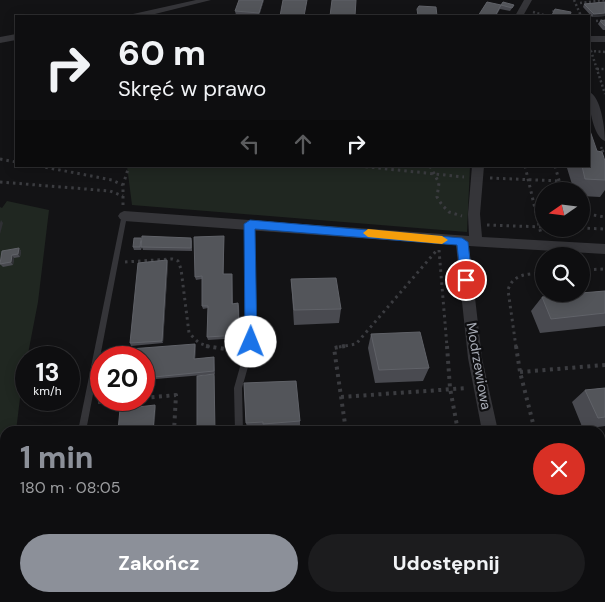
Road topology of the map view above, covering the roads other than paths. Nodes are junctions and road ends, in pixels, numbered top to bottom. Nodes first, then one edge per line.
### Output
1 (206, 0) edge
2 (528, 0) edge
3 (183, 4) edge
4 (140, 15) edge
5 (520, 15) edge
6 (15, 37) edge
7 (590, 39) edge
8 (605, 39) edge
9 (0, 40) edge
10 (590, 98) edge
11 (605, 137) edge
12 (481, 172) edge
13 (124, 216) joint
14 (250, 224) junction
15 (469, 242) junction
16 (605, 249) edge
17 (83, 426) edge
18 (240, 426) edge
19 (489, 426) edge

1 - 3 street
2 - 5 street
3 - 4 street
6 - 9 street
7 - 8 street
10 - 11 street
12 - 15 street, Modrzewiowa
13 - 14 street
13 - 17 lane
14 - 15 street
14 - 18 lane
15 - 16 street
15 - 19 street, Modrzewiowa

